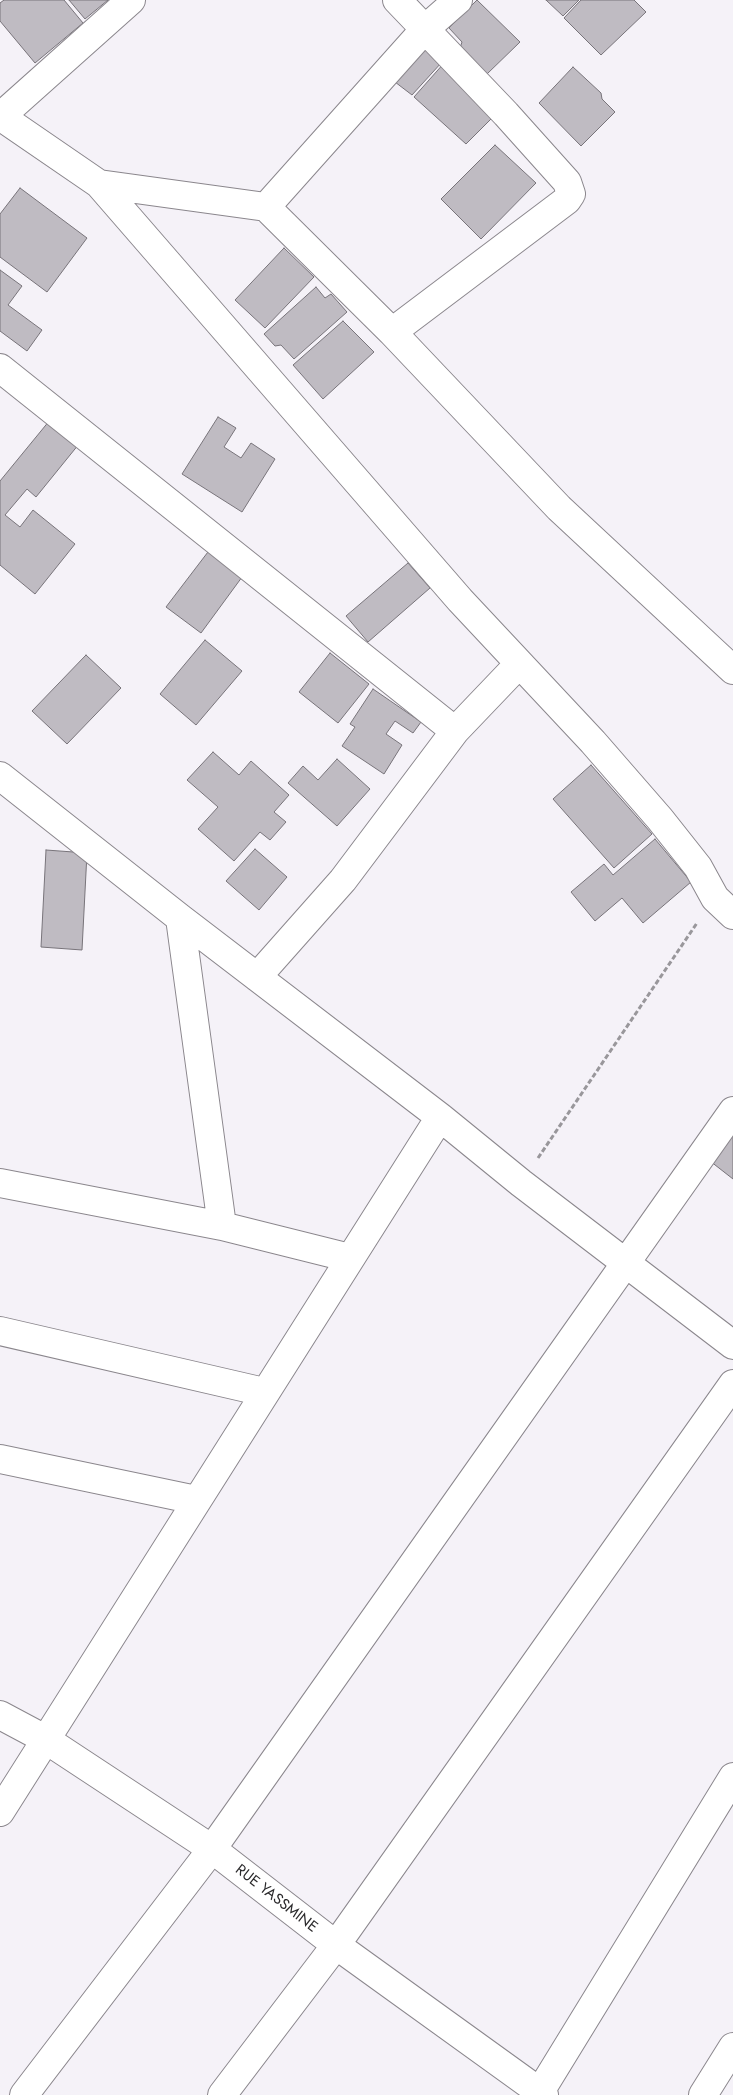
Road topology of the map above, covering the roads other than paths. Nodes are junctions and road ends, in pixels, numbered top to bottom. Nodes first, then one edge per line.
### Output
1 (131, 0) edge
2 (397, 0) edge
3 (458, 0) edge
4 (426, 30) junction
5 (0, 116) edge
6 (99, 184) junction
7 (266, 208) junction
8 (392, 332) junction
9 (0, 368) edge
10 (519, 664) junction
11 (733, 670) edge
12 (455, 731) junction
13 (0, 776) edge
14 (724, 906) edge
15 (180, 918) junction
16 (257, 977) junction
17 (733, 1111) edge
18 (440, 1117) junction
19 (0, 1183) edge
20 (222, 1226) junction
21 (350, 1258) junction
22 (626, 1263) junction
23 (0, 1331) edge
24 (733, 1345) edge
25 (733, 1384) edge
26 (264, 1392) junction
27 (0, 1459) edge
28 (196, 1500) junction
29 (0, 1715) edge
30 (45, 1739) junction
31 (733, 1777) edge
32 (726, 1805) edge
33 (0, 1812) edge
34 (212, 1849) junction
35 (336, 1945) junction
36 (733, 2047) edge
37 (541, 2094) edge
38 (24, 2095) edge
39 (222, 2095) edge
40 (703, 2095) edge

1 - 5 street
2 - 4 street
3 - 4 street
4 - 7 street
4 - 8 street
5 - 6 street
6 - 7 street
6 - 10 street
7 - 8 street
8 - 11 street
9 - 12 street
10 - 12 street
10 - 14 street
12 - 16 street
13 - 15 street
15 - 16 street
15 - 20 street
16 - 18 street
17 - 22 street
18 - 21 street
18 - 22 street
19 - 20 street
20 - 21 street
21 - 26 street
22 - 24 street
22 - 34 street
23 - 26 street
25 - 35 street
26 - 28 street
27 - 28 street
28 - 30 street
29 - 30 street, RUE YASSMINE
30 - 33 street
30 - 34 street, RUE YASSMINE
31 - 32 street
32 - 37 street
34 - 35 street, RUE YASSMINE
34 - 38 street
35 - 37 street, RUE YASSMINE
35 - 39 street
36 - 40 street

